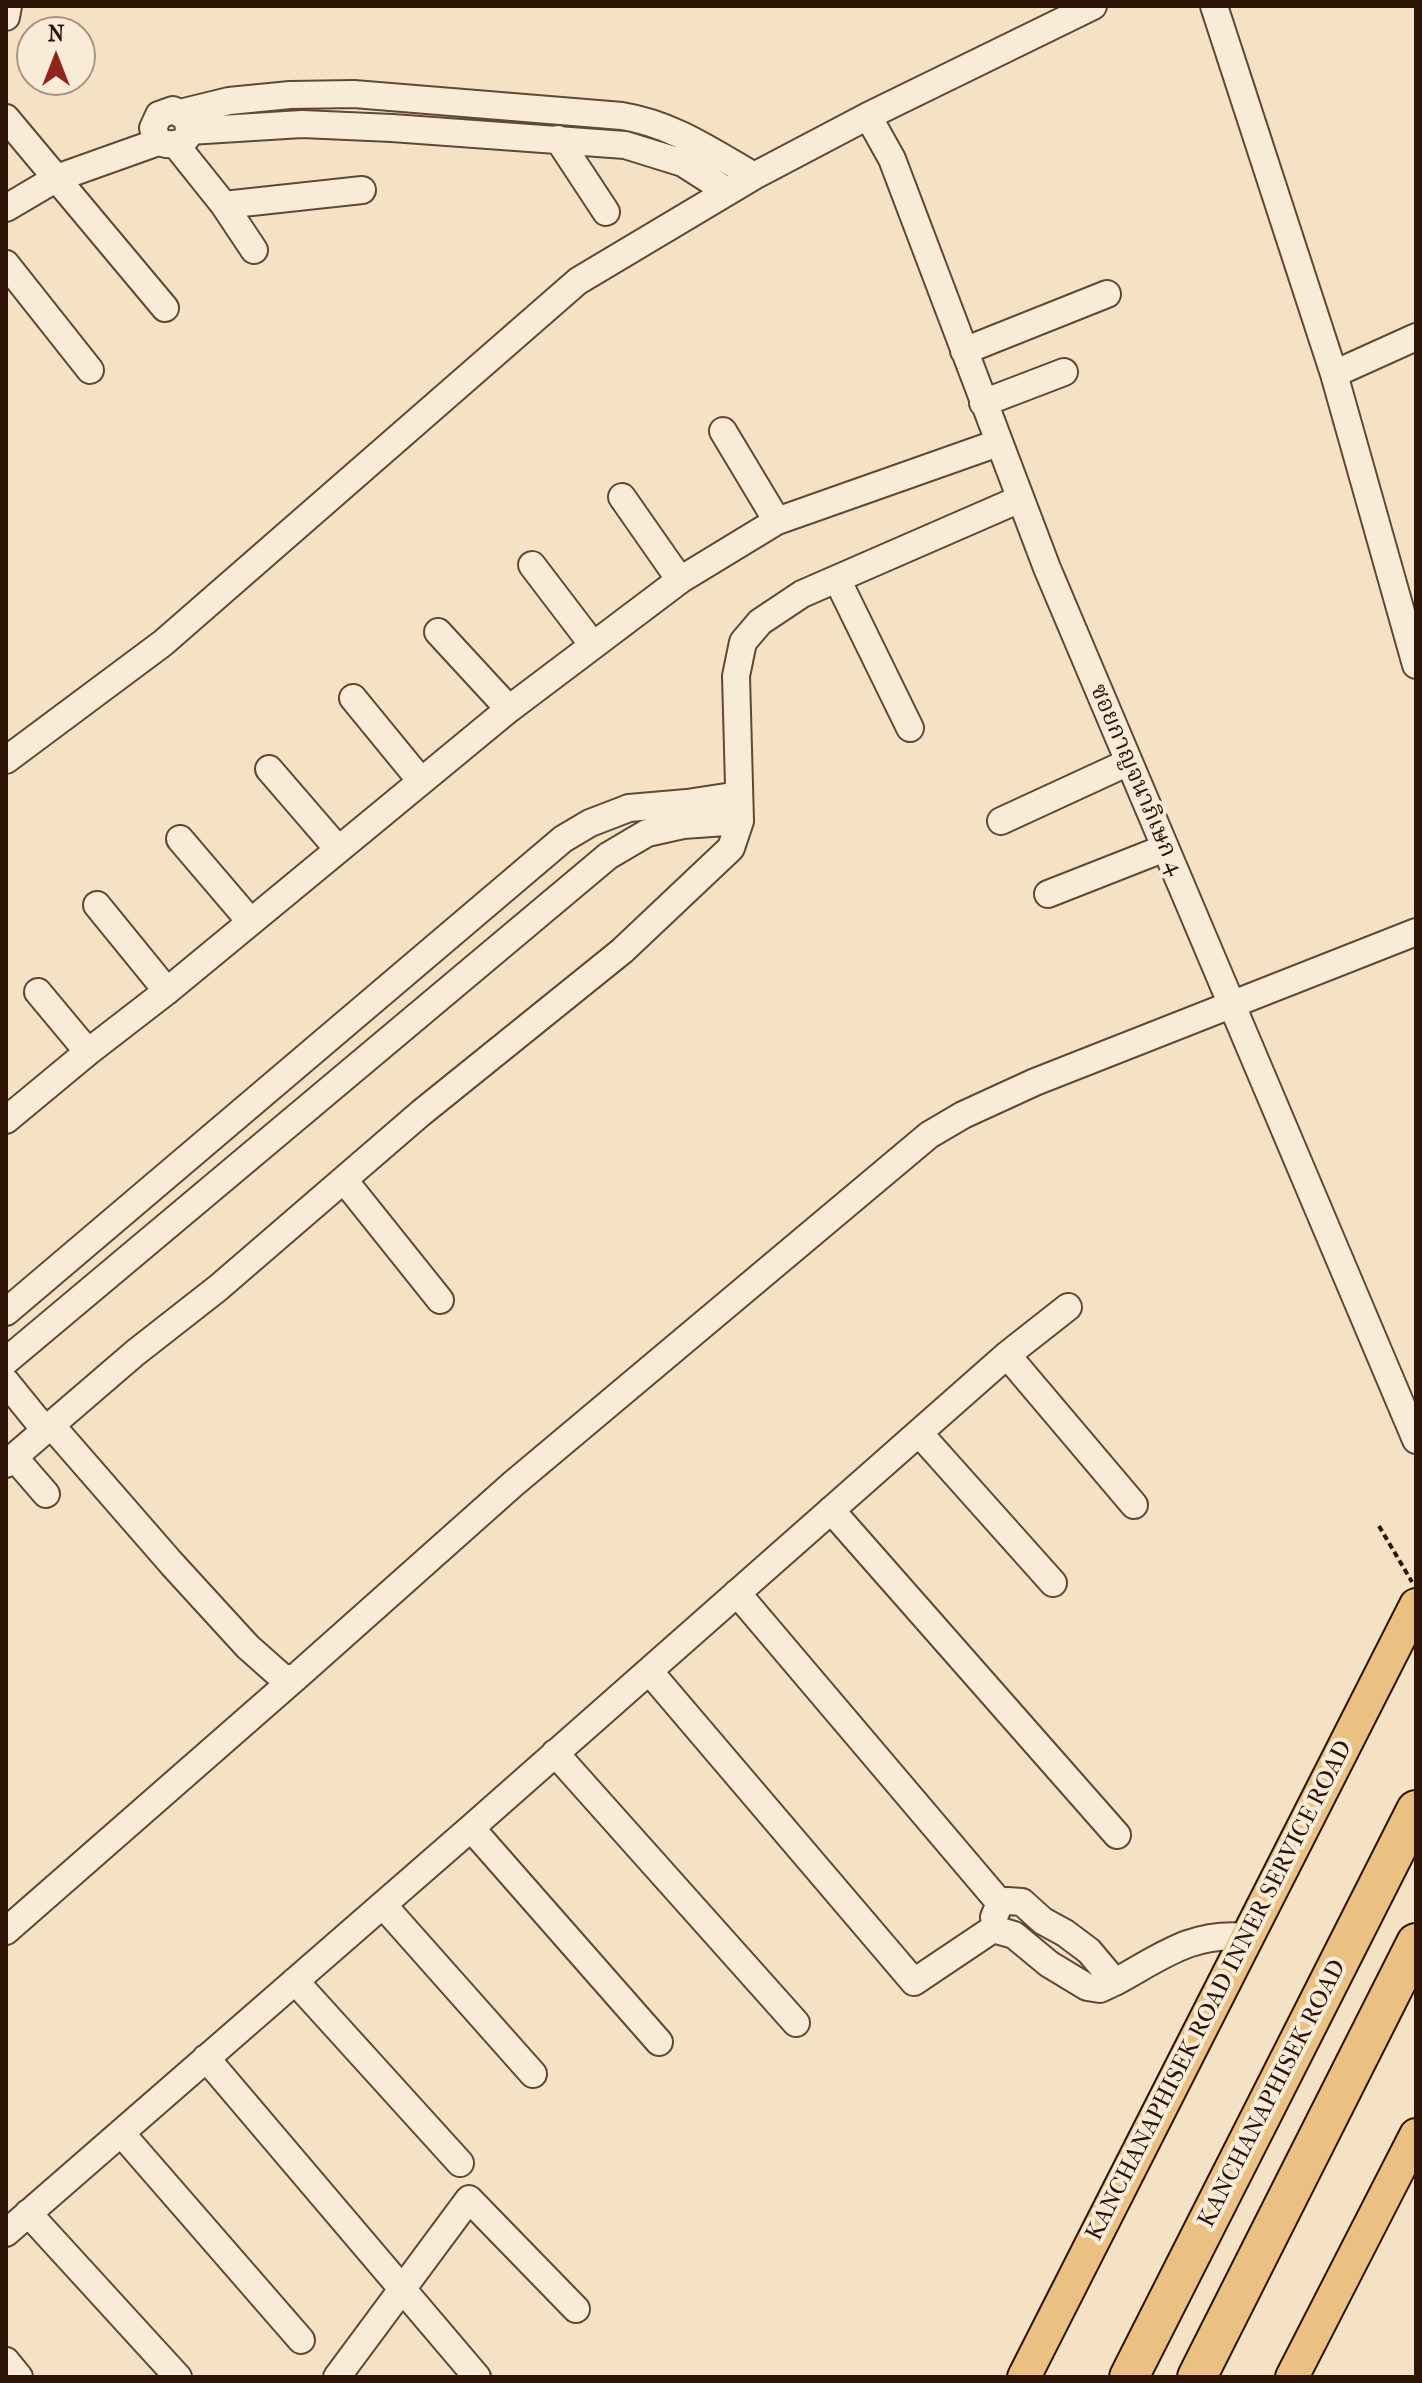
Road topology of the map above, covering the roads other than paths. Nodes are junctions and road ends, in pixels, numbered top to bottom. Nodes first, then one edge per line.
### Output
1 (8, 6) edge
2 (1093, 6) edge
3 (1214, 6) edge
4 (1047, 16) edge
5 (6, 17) edge
6 (868, 116) junction
7 (6, 118) edge
8 (176, 133) junction
9 (558, 139) junction
10 (754, 176) junction
11 (57, 178) junction
12 (362, 190) dead end
13 (727, 191) junction
14 (224, 205) junction
15 (6, 208) edge
16 (606, 212) dead end
17 (254, 250) dead end
18 (6, 264) edge
19 (1107, 294) dead end
20 (165, 308) dead end
21 (1416, 337) edge
22 (964, 351) junction
23 (90, 370) dead end
24 (1064, 372) dead end
25 (1334, 374) junction
26 (983, 403) junction
27 (723, 431) dead end
28 (998, 443) junction
29 (622, 497) dead end
30 (1020, 499) junction
31 (777, 521) junction
32 (532, 565) dead end
33 (837, 579) junction
34 (680, 580) junction
35 (438, 632) dead end
36 (593, 645) junction
37 (1416, 665) edge
38 (353, 698) dead end
39 (509, 709) junction
40 (910, 728) dead end
41 (6, 760) edge
42 (1129, 762) junction
43 (269, 769) dead end
44 (421, 781) junction
45 (740, 808) junction
46 (1001, 821) dead end
47 (180, 839) dead end
48 (1165, 848) junction
49 (338, 849) junction
50 (1048, 894) dead end
51 (97, 905) dead end
52 (250, 921) junction
53 (1416, 932) edge
54 (167, 991) junction
55 (38, 992) dead end
56 (1232, 1006) junction
57 (88, 1052) junction
58 (6, 1120) edge
59 (344, 1180) junction
60 (440, 1300) dead end
61 (1068, 1307) dead end
62 (6, 1312) edge
63 (1007, 1355) junction
64 (6, 1361) edge
65 (6, 1382) edge
66 (48, 1428) junction
67 (919, 1433) junction
68 (1416, 1440) edge
69 (10, 1460) edge
70 (46, 1494) dead end
71 (1134, 1505) dead end
72 (831, 1510) junction
73 (1053, 1583) dead end
74 (737, 1593) junction
75 (1416, 1605) edge
76 (649, 1671) junction
77 (295, 1678) junction
78 (555, 1753) junction
79 (1416, 1810) edge
80 (471, 1828) junction
81 (1117, 1835) dead end
82 (383, 1905) junction
83 (997, 1916) junction
84 (6, 1931) edge
85 (1247, 1937) junction
86 (1416, 1943) edge
87 (295, 1981) junction
88 (796, 2023) dead end
89 (659, 2042) dead end
90 (206, 2058) junction
91 (533, 2074) dead end
92 (121, 2133) junction
93 (1416, 2135) edge
94 (460, 2163) dead end
95 (28, 2213) junction
96 (6, 2233) edge
97 (403, 2290) junction
98 (576, 2309) dead end
99 (301, 2340) dead end
100 (6, 2361) edge
101 (19, 2377) edge
102 (178, 2377) edge
103 (337, 2377) edge
104 (477, 2377) edge
105 (1024, 2377) edge
106 (1129, 2377) edge
107 (1197, 2377) edge
108 (1292, 2377) edge

1 - 5 street
2 - 4 street
3 - 25 street
4 - 6 street
6 - 10 street
6 - 22 street, ซอยกาญจนาภิเษก 4
7 - 11 street
8 - 9 street
8 - 10 street
8 - 11 street
8 - 14 street
9 - 13 street
9 - 16 street
10 - 13 street
11 - 15 street
11 - 20 street
12 - 14 street
13 - 41 street
14 - 17 street
18 - 23 street
19 - 22 street
21 - 25 street
22 - 26 street, ซอยกาญจนาภิเษก 4
24 - 26 street
25 - 37 street
26 - 28 street, ซอยกาญจนาภิเษก 4
27 - 31 street
28 - 30 street, ซอยกาญจนาภิเษก 4
28 - 31 street
29 - 34 street
30 - 33 street
30 - 42 street, ซอยกาญจนาภิเษก 4
31 - 34 street
32 - 36 street
33 - 40 street
33 - 45 street
34 - 36 street
35 - 39 street
36 - 39 street
38 - 44 street
39 - 44 street
42 - 46 street
42 - 48 street, ซอยกาญจนาภิเษก 4
43 - 49 street
44 - 49 street
45 - 59 street
45 - 62 street
45 - 64 street
47 - 52 street
48 - 50 street
48 - 56 street, ซอยกาญจนาภิเษก 4
49 - 52 street
51 - 54 street
52 - 54 street
53 - 56 street
54 - 57 street
55 - 57 street
56 - 68 street, ซอยกาญจนาภิเษก 4
56 - 77 street
57 - 58 street
59 - 60 street
59 - 66 street
61 - 63 street
63 - 67 street
63 - 71 street
65 - 66 street
66 - 69 street
66 - 77 street
67 - 72 street
67 - 73 street
69 - 70 street
72 - 74 street
72 - 81 street
74 - 76 street
74 - 83 street
75 - 85 main road, KANCHANAPHISEK ROAD INNER SERVICE ROAD
76 - 78 street
76 - 83 street
77 - 84 street
78 - 80 street
78 - 88 street
79 - 106 highway, KANCHANAPHISEK ROAD
80 - 82 street
80 - 89 street
82 - 87 street
82 - 91 street
83 - 85 street
85 - 105 main road, KANCHANAPHISEK ROAD INNER SERVICE ROAD
86 - 107 highway
87 - 90 street
87 - 94 street
90 - 92 street
90 - 97 street
92 - 95 street
92 - 99 street
93 - 108 main road
95 - 96 street
95 - 102 street
97 - 98 street
97 - 103 street
97 - 104 street
100 - 101 street

